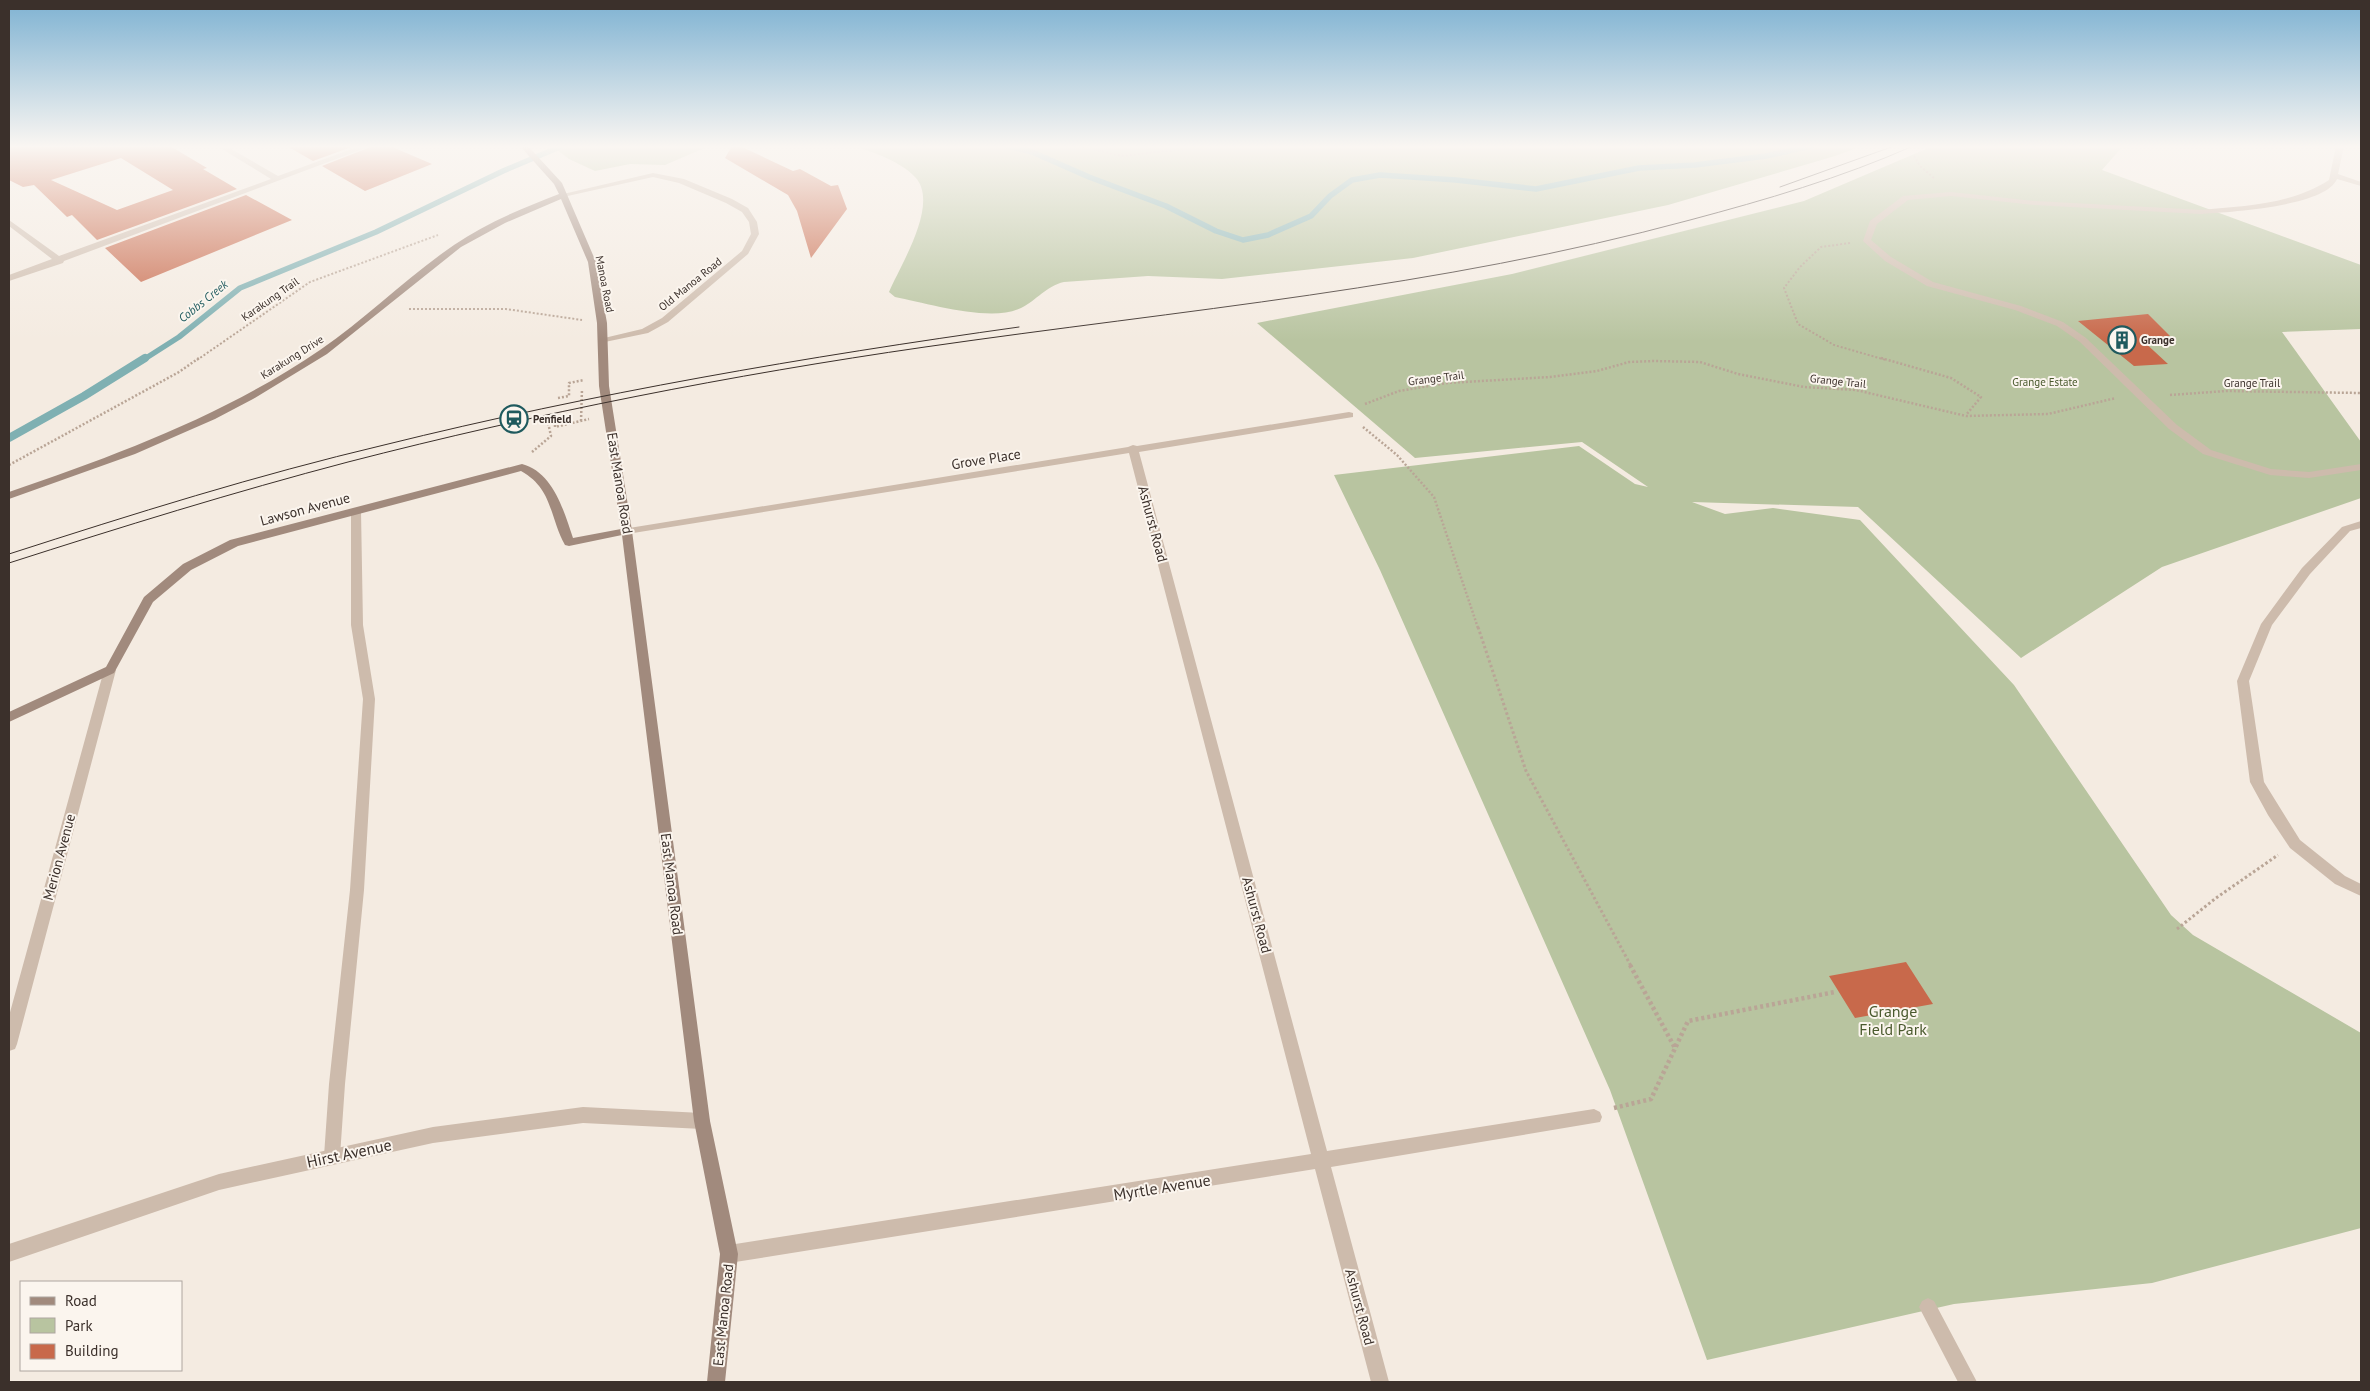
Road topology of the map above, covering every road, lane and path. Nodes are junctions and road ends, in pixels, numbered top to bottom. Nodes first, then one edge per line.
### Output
1 (193, 211) edge
2 (525, 211) edge
3 (570, 211) edge
4 (746, 211) edge
5 (1889, 211) edge
6 (2177, 211) edge
7 (2209, 211) edge
8 (9, 222) edge
9 (440, 234) dead end
10 (1867, 242) junction
11 (60, 261) junction
12 (9, 278) edge
13 (376, 311) junction
14 (602, 323) junction
15 (603, 341) junction
16 (604, 386) joint
17 (2361, 393) edge
18 (2143, 396) junction
19 (558, 398) dead end
20 (1349, 415) junction
21 (1966, 416) junction
22 (555, 417) dead end
23 (548, 418) dead end
24 (1133, 448) junction
25 (9, 465) edge
26 (522, 467) junction
27 (2361, 467) edge
28 (9, 496) edge
29 (356, 511) junction
30 (2361, 524) edge
31 (627, 532) junction
32 (110, 670) junction
33 (9, 717) edge
34 (2295, 844) junction
35 (2361, 890) edge
36 (2177, 929) dead end
37 (1834, 992) dead end
38 (9, 1044) edge
39 (1676, 1048) junction
40 (1594, 1118) joint
41 (702, 1121) junction
42 (332, 1156) junction
43 (1323, 1162) junction
44 (9, 1253) edge
45 (729, 1254) junction
46 (1928, 1307) dead end
47 (716, 1382) edge
48 (1380, 1382) edge
49 (1968, 1382) edge

1 - 11 street
2 - 13 main road, Karakung Drive
3 - 14 main road, Manoa Road
4 - 15 street, Old Manoa Road
5 - 10 street
6 - 7 street
8 - 11 street
9 - 25 path, Karakung Trail
10 - 18 street
10 - 21 path
11 - 12 street
13 - 14 path
13 - 28 main road, Karakung Drive
14 - 15 main road, Manoa Road
15 - 16 main road, Manoa Road
16 - 31 main road, East Manoa Road
17 - 18 path, Grange Trail
18 - 21 path, Grange Trail
18 - 27 street
19 - 22 path
20 - 21 path, Grange Trail
20 - 24 street, Grove Place
20 - 39 path
23 - 26 path
24 - 31 street, Grove Place
24 - 43 street, Ashurst Road
26 - 29 main road, Lawson Avenue
26 - 31 main road
29 - 32 main road, Lawson Avenue
29 - 42 street
30 - 34 street
31 - 41 main road, East Manoa Road
32 - 33 main road
32 - 38 street, Merion Avenue
34 - 35 street
34 - 36 path
37 - 39 path
39 - 40 path
40 - 43 street, Myrtle Avenue
41 - 42 street, Hirst Avenue
41 - 45 main road, East Manoa Road
42 - 44 street, Hirst Avenue
43 - 45 street, Myrtle Avenue
43 - 48 street, Ashurst Road
45 - 47 main road, East Manoa Road
46 - 49 street

